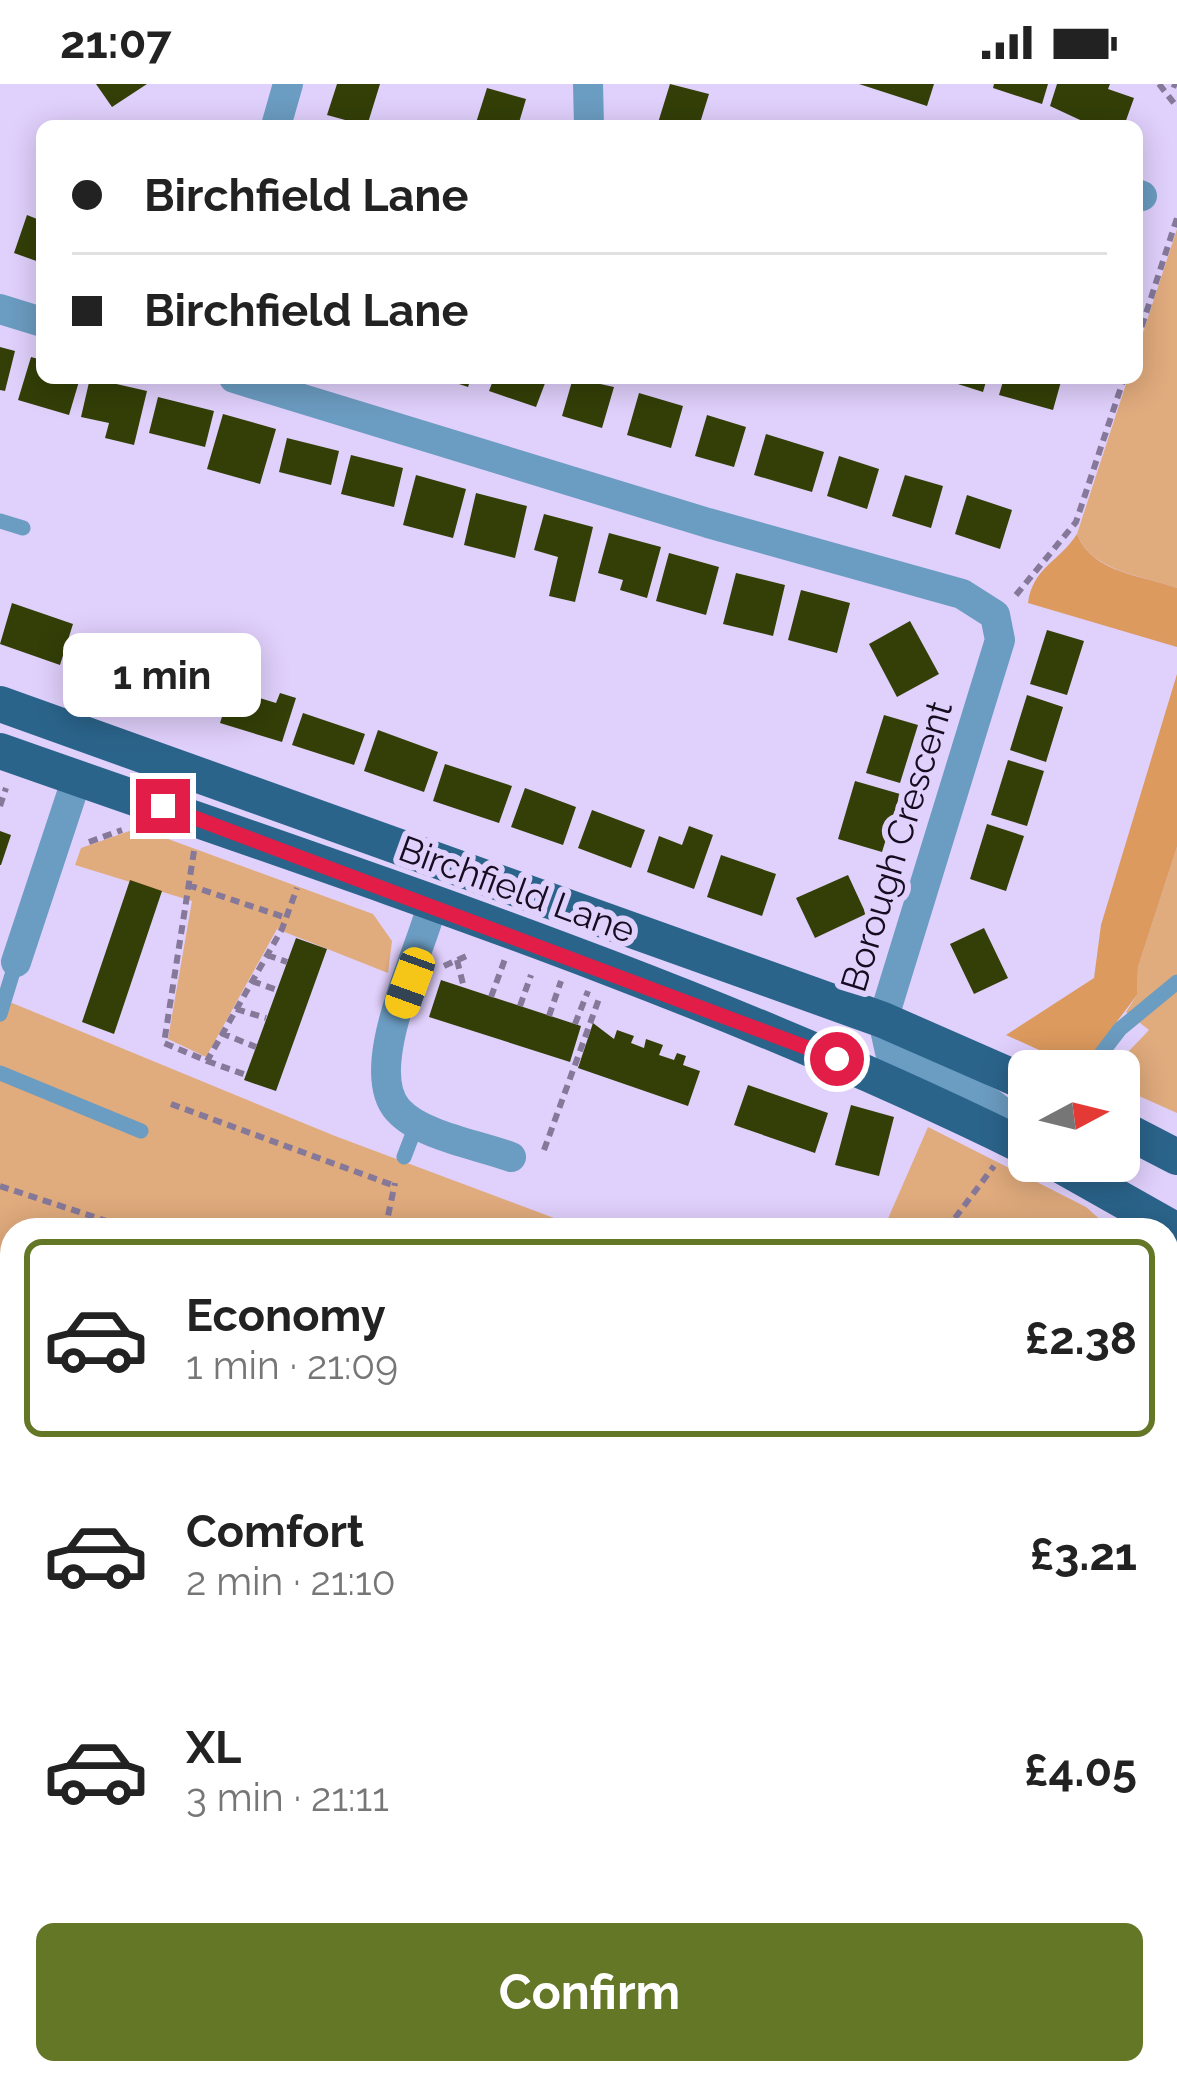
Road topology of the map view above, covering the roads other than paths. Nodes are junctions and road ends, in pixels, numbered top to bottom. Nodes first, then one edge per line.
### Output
1 (288, 84) edge
2 (588, 84) edge
3 (278, 120) edge
4 (589, 120) edge
5 (0, 309) edge
6 (36, 320) edge
7 (254, 384) edge
8 (0, 521) edge
9 (23, 528) dead end
10 (0, 704) edge
11 (4, 765) edge
12 (77, 778) junction
13 (432, 904) junction
14 (16, 962) joint
15 (1177, 982) edge
16 (0, 1014) edge
17 (884, 1020) junction
18 (1104, 1050) edge
19 (0, 1073) edge
20 (1008, 1075) edge
21 (1008, 1117) edge
22 (417, 1123) junction
23 (141, 1131) dead end
24 (1140, 1138) edge
25 (1008, 1150) edge
26 (404, 1157) road end
27 (511, 1157) dead end
28 (1177, 1157) edge
29 (1095, 1182) edge
30 (1155, 1218) edge

1 - 3 street
2 - 4 street
5 - 6 street
7 - 17 street, Borough Crescent
8 - 9 lane
10 - 17 main road, Birchfield Lane
11 - 12 main road, Birchfield Lane
12 - 13 main road, Birchfield Lane
12 - 14 street
13 - 22 street
13 - 25 main road, Birchfield Lane
14 - 16 lane
15 - 18 lane
17 - 20 main road, Birchfield Lane
17 - 21 street, Borough Crescent
19 - 23 lane
22 - 26 lane
22 - 27 street
24 - 28 main road
29 - 30 main road

